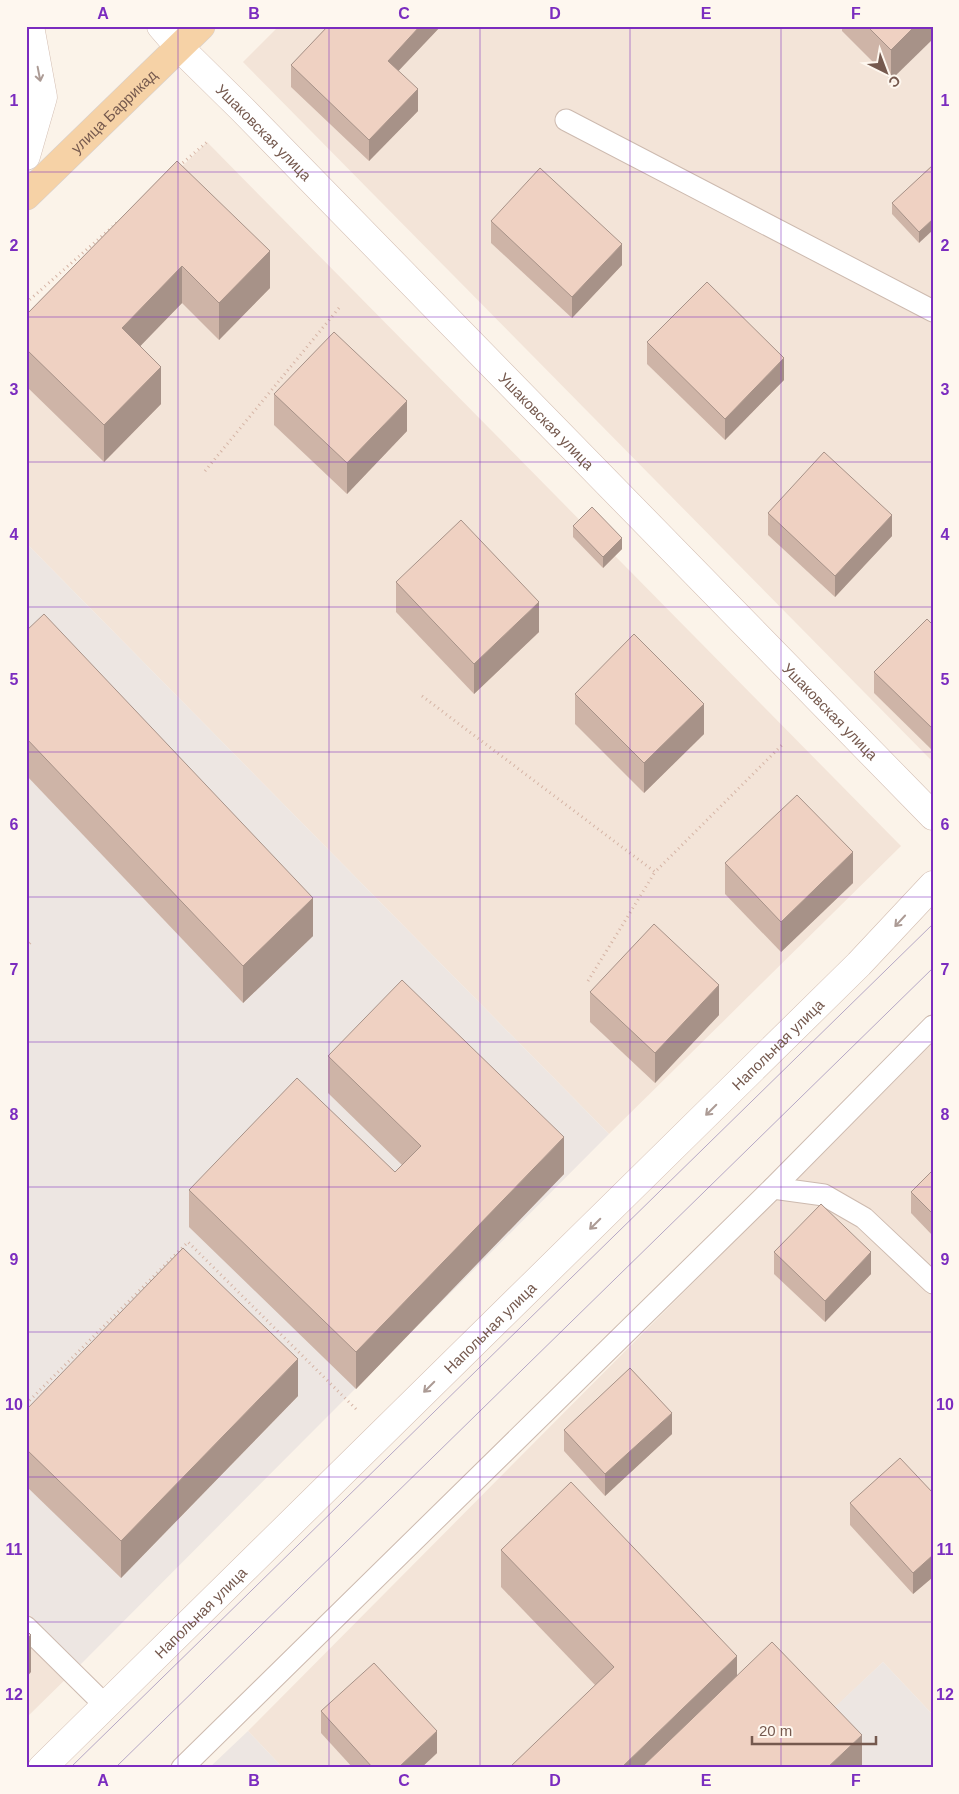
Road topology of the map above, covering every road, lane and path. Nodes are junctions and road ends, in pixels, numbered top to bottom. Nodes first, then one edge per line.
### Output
1 (30, 26) edge
2 (161, 26) edge
3 (202, 26) edge
4 (180, 48) junction
5 (566, 120) dead end
6 (207, 142) dead end
7 (26, 156) edge
8 (174, 172) edge
9 (26, 196) edge
10 (124, 216) edge
11 (26, 304) edge
12 (339, 308) dead end
13 (933, 310) edge
14 (205, 471) dead end
15 (422, 696) dead end
16 (784, 744) dead end
17 (933, 816) edge
18 (654, 872) junction
19 (933, 885) edge
20 (32, 941) dead end
21 (26, 947) edge
22 (588, 982) dead end
23 (933, 1026) edge
24 (773, 1188) junction
25 (933, 1283) edge
26 (26, 1404) edge
27 (356, 1409) dead end
28 (26, 1627) edge
29 (106, 1706) junction
30 (42, 1768) edge
31 (182, 1768) edge

1 -> 7 street
2 - 4 street, Ушаковская улица
3 - 4 main road, улица Баррикад
4 - 9 main road, улица Баррикад
4 - 17 street, Ушаковская улица
5 - 13 lane
6 - 8 path
10 - 11 path
12 - 14 path
15 - 18 path
16 - 18 path
18 - 22 path
19 -> 29 street, Напольная улица
20 - 21 path
23 - 24 lane
24 - 25 lane
24 - 31 lane
26 - 27 path
28 - 29 lane
29 - 30 street, Напольная улица

